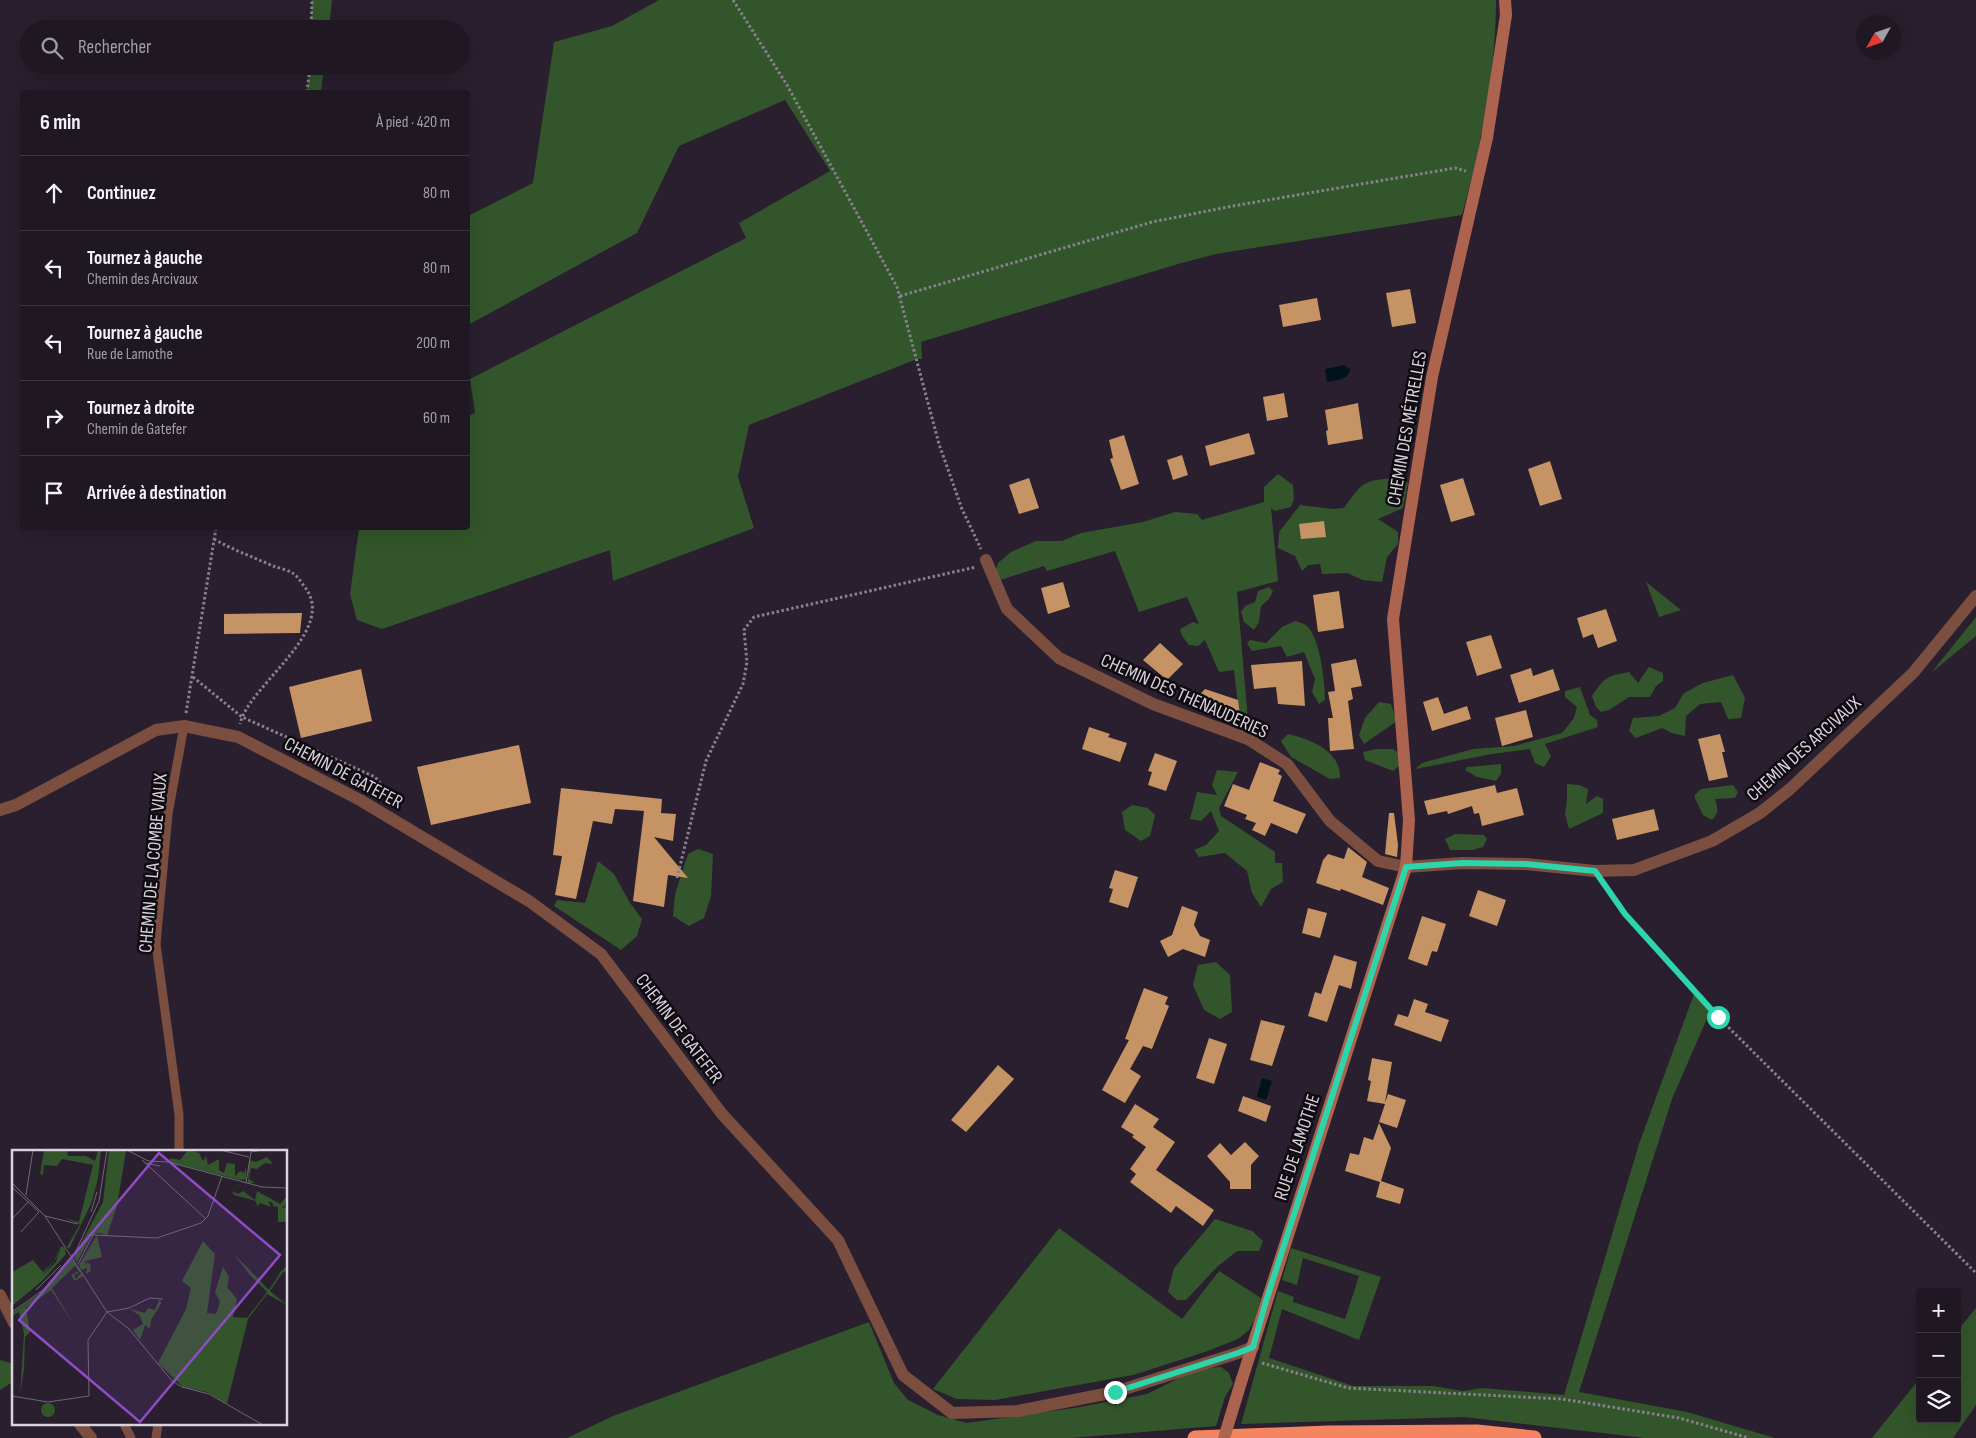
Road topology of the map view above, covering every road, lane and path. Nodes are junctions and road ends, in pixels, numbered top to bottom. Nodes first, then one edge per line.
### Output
1 (312, 0) edge
2 (732, 0) edge
3 (1505, 0) edge
4 (311, 20) edge
5 (309, 75) edge
6 (307, 90) edge
7 (1479, 174) junction
8 (900, 296) junction
9 (216, 530) edge
10 (214, 539) junction
11 (986, 560) junction
12 (1976, 596) edge
13 (193, 677) junction
14 (242, 717) junction
15 (184, 726) junction
16 (238, 737) junction
17 (0, 810) edge
18 (399, 823) junction
19 (1406, 867) junction
20 (1595, 871) junction
21 (677, 878) dead end
22 (179, 1150) edge
23 (1976, 1274) edge
24 (0, 1295) edge
25 (12, 1319) edge
26 (1251, 1353) junction
27 (82, 1426) edge
28 (125, 1426) edge
29 (91, 1438) edge
30 (132, 1438) edge
31 (1196, 1438) edge
32 (1224, 1438) edge
33 (1534, 1438) edge
34 (1748, 1438) edge

1 - 4 path
2 - 8 path
3 - 7 street, CHEMIN DES MÉTRELLES
5 - 6 path
7 - 8 path
7 - 19 street, CHEMIN DES MÉTRELLES
8 - 11 path
9 - 10 path
10 - 13 path
10 - 14 path
11 - 19 street, CHEMIN DES THENAUDERIES
11 - 21 path
12 - 20 street, CHEMIN DES ARCIVAUX
13 - 14 path
13 - 15 path
14 - 16 path
14 - 18 path
15 - 16 street, CHEMIN DE GATEFER
15 - 17 street, CHEMIN DE GATEFER
15 - 22 lane, CHEMIN DE LA COMBE VIAUX
16 - 18 street, CHEMIN DE GATEFER
18 - 26 street, CHEMIN DE GATEFER
19 - 20 street, CHEMIN DES ARCIVAUX
19 - 26 street, RUE DE LAMOTHE
20 - 23 path
24 - 25 street
26 - 32 street, RUE DE LAMOTHE, bridge
26 - 34 path
27 - 29 street
28 - 30 lane
31 - 33 highway

